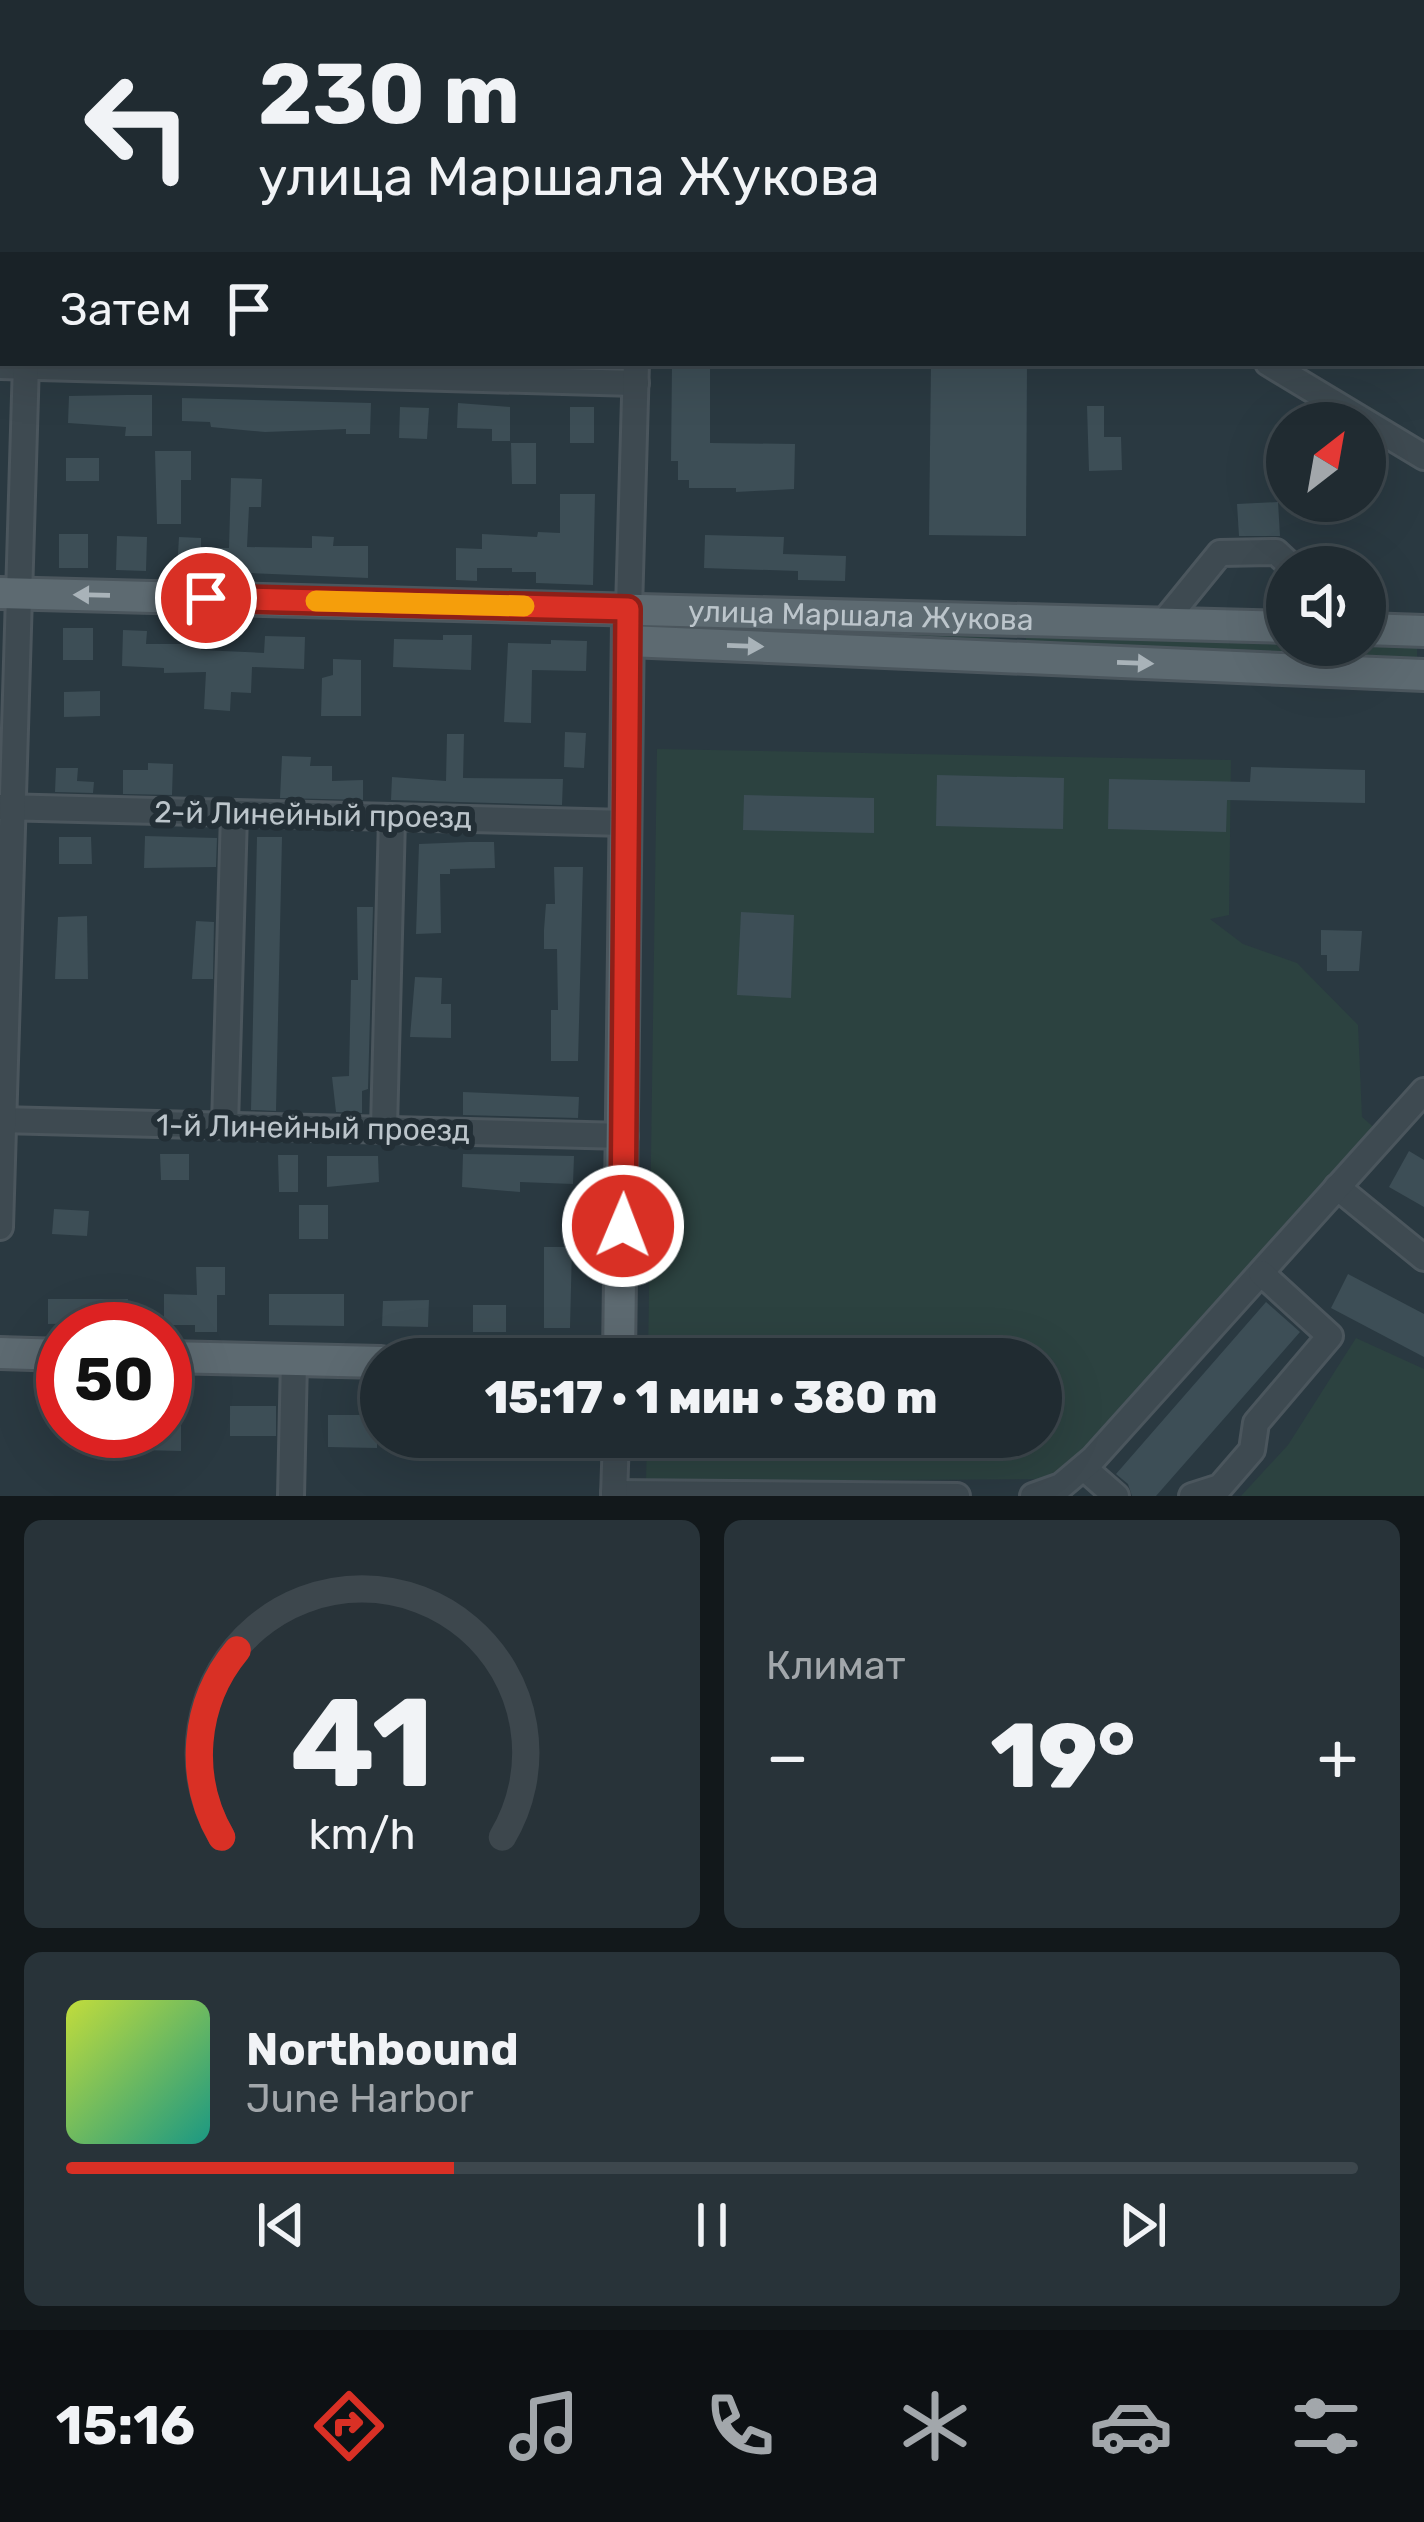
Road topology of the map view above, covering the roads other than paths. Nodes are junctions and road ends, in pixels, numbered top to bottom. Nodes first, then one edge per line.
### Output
1 (17, 366) edge
2 (94, 366) edge
3 (1273, 366) edge
4 (248, 368) edge
5 (405, 369) edge
6 (636, 373) edge
7 (1424, 457) edge
8 (1266, 552) edge
9 (9, 593) edge
10 (628, 609) junction
11 (1012, 619) junction
12 (1163, 623) junction
13 (1266, 626) edge
14 (1386, 630) edge
15 (1424, 631) edge
16 (628, 641) junction
17 (1008, 658) junction
18 (1424, 675) edge
19 (6, 807) edge
20 (234, 814) junction
21 (392, 818) junction
22 (626, 823) junction
23 (1424, 1091) edge
24 (2, 1120) edge
25 (224, 1125) junction
26 (383, 1128) junction
27 (625, 1136) junction
28 (1337, 1187) junction
29 (0, 1227) edge
30 (1424, 1258) edge
31 (1261, 1273) junction
32 (620, 1338) edge
33 (0, 1354) edge
34 (36, 1355) edge
35 (192, 1358) edge
36 (294, 1360) junction
37 (360, 1362) edge
38 (615, 1458) edge
39 (1084, 1468) junction
40 (614, 1494) edge
41 (292, 1496) edge
42 (957, 1496) edge
43 (1033, 1496) edge
44 (1116, 1496) edge
45 (1192, 1496) edge

1 - 9 street
2 - 4 street
3 - 7 street
4 - 5 street
5 - 6 street
6 - 10 street
8 - 12 street
10 -> 9 main road, улица Маршала Жукова
9 - 19 street
10 - 11 main road, улица Маршала Жукова
10 - 16 main road
11 - 12 main road, улица Маршала Жукова
11 - 17 main road
12 - 13 main road, улица Маршала Жукова
14 - 15 main road
16 -> 17 main road, улица Маршала Жукова
16 - 22 main road
17 -> 18 main road, улица Маршала Жукова
19 - 20 street, 2-й Линейный проезд
19 - 24 street
20 - 21 street, 2-й Линейный проезд
20 - 25 street
21 - 22 street, 2-й Линейный проезд
21 - 26 street
22 - 27 main road
23 - 28 street
24 - 25 street, 1-й Линейный проезд
24 - 29 street
25 - 26 street, 1-й Линейный проезд
26 - 27 street, 1-й Линейный проезд
27 - 32 main road
28 - 30 street
28 - 31 street
31 - 39 street
31 - 45 street
33 - 34 main road
35 - 36 main road
36 - 37 main road
36 - 41 street
38 - 40 street
39 - 43 street
39 - 44 street
40 - 42 street

